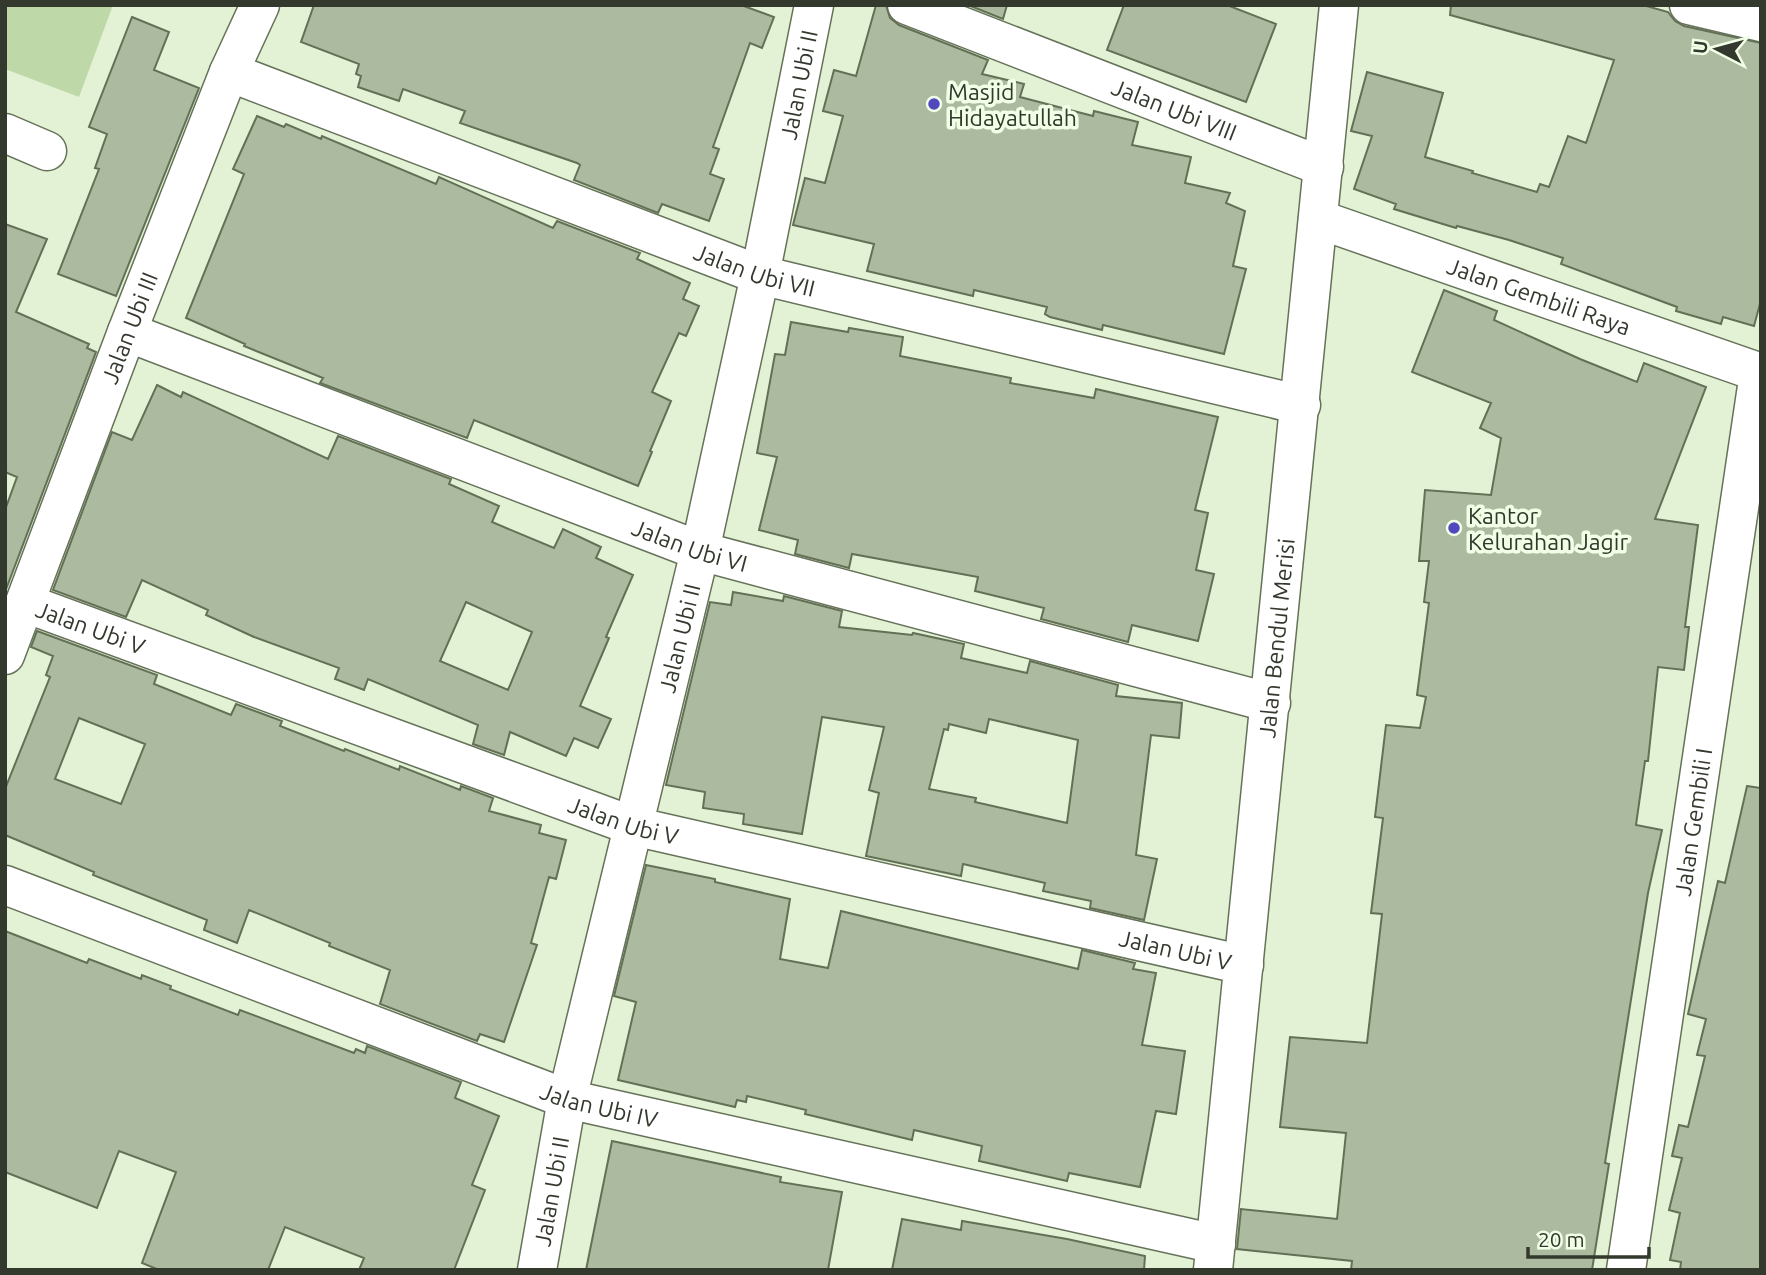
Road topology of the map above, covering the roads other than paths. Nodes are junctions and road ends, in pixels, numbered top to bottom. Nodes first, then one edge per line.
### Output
1 (260, 5) edge
2 (814, 5) edge
3 (907, 5) edge
4 (1339, 5) edge
5 (1689, 5) edge
6 (1761, 22) edge
7 (229, 72) junction
8 (5, 133) edge
9 (47, 151) dead end
10 (1324, 167) junction
11 (1318, 219) junction
12 (760, 275) junction
13 (127, 332) junction
14 (1760, 373) edge
15 (1301, 405) junction
16 (700, 551) junction
17 (25, 603) junction
18 (5, 655) edge
19 (1271, 703) junction
20 (633, 826) junction
21 (5, 885) edge
22 (1244, 965) junction
23 (567, 1099) junction
24 (1215, 1257) edge
25 (537, 1270) edge
26 (1626, 1270) edge

1 - 7 street, Jalan Ubi III
2 - 12 street, Jalan Ubi II
3 - 10 street, Jalan Ubi VIII
4 - 10 street, Jalan Bendul Merisi
5 - 6 street
7 - 12 street, Jalan Ubi VII
7 - 13 street, Jalan Ubi III
8 - 9 street
10 - 11 street, Jalan Bendul Merisi
11 - 14 street, Jalan Gembili Raya
11 - 15 street, Jalan Bendul Merisi
12 - 15 street, Jalan Ubi VII
12 - 16 street, Jalan Ubi II
13 - 16 street, Jalan Ubi VI
13 - 17 street, Jalan Ubi III
14 - 26 street, Jalan Gembili I
15 - 19 street, Jalan Bendul Merisi
16 - 19 street, Jalan Ubi VI
16 - 20 street, Jalan Ubi II
17 - 18 street, Jalan Ubi III
17 - 20 street, Jalan Ubi V
19 - 22 street, Jalan Bendul Merisi
20 - 22 street, Jalan Ubi V
20 - 23 street, Jalan Ubi II
21 - 23 street, Jalan Ubi IV
22 - 24 street, Jalan Bendul Merisi
23 - 24 street, Jalan Ubi IV
23 - 25 street, Jalan Ubi II

